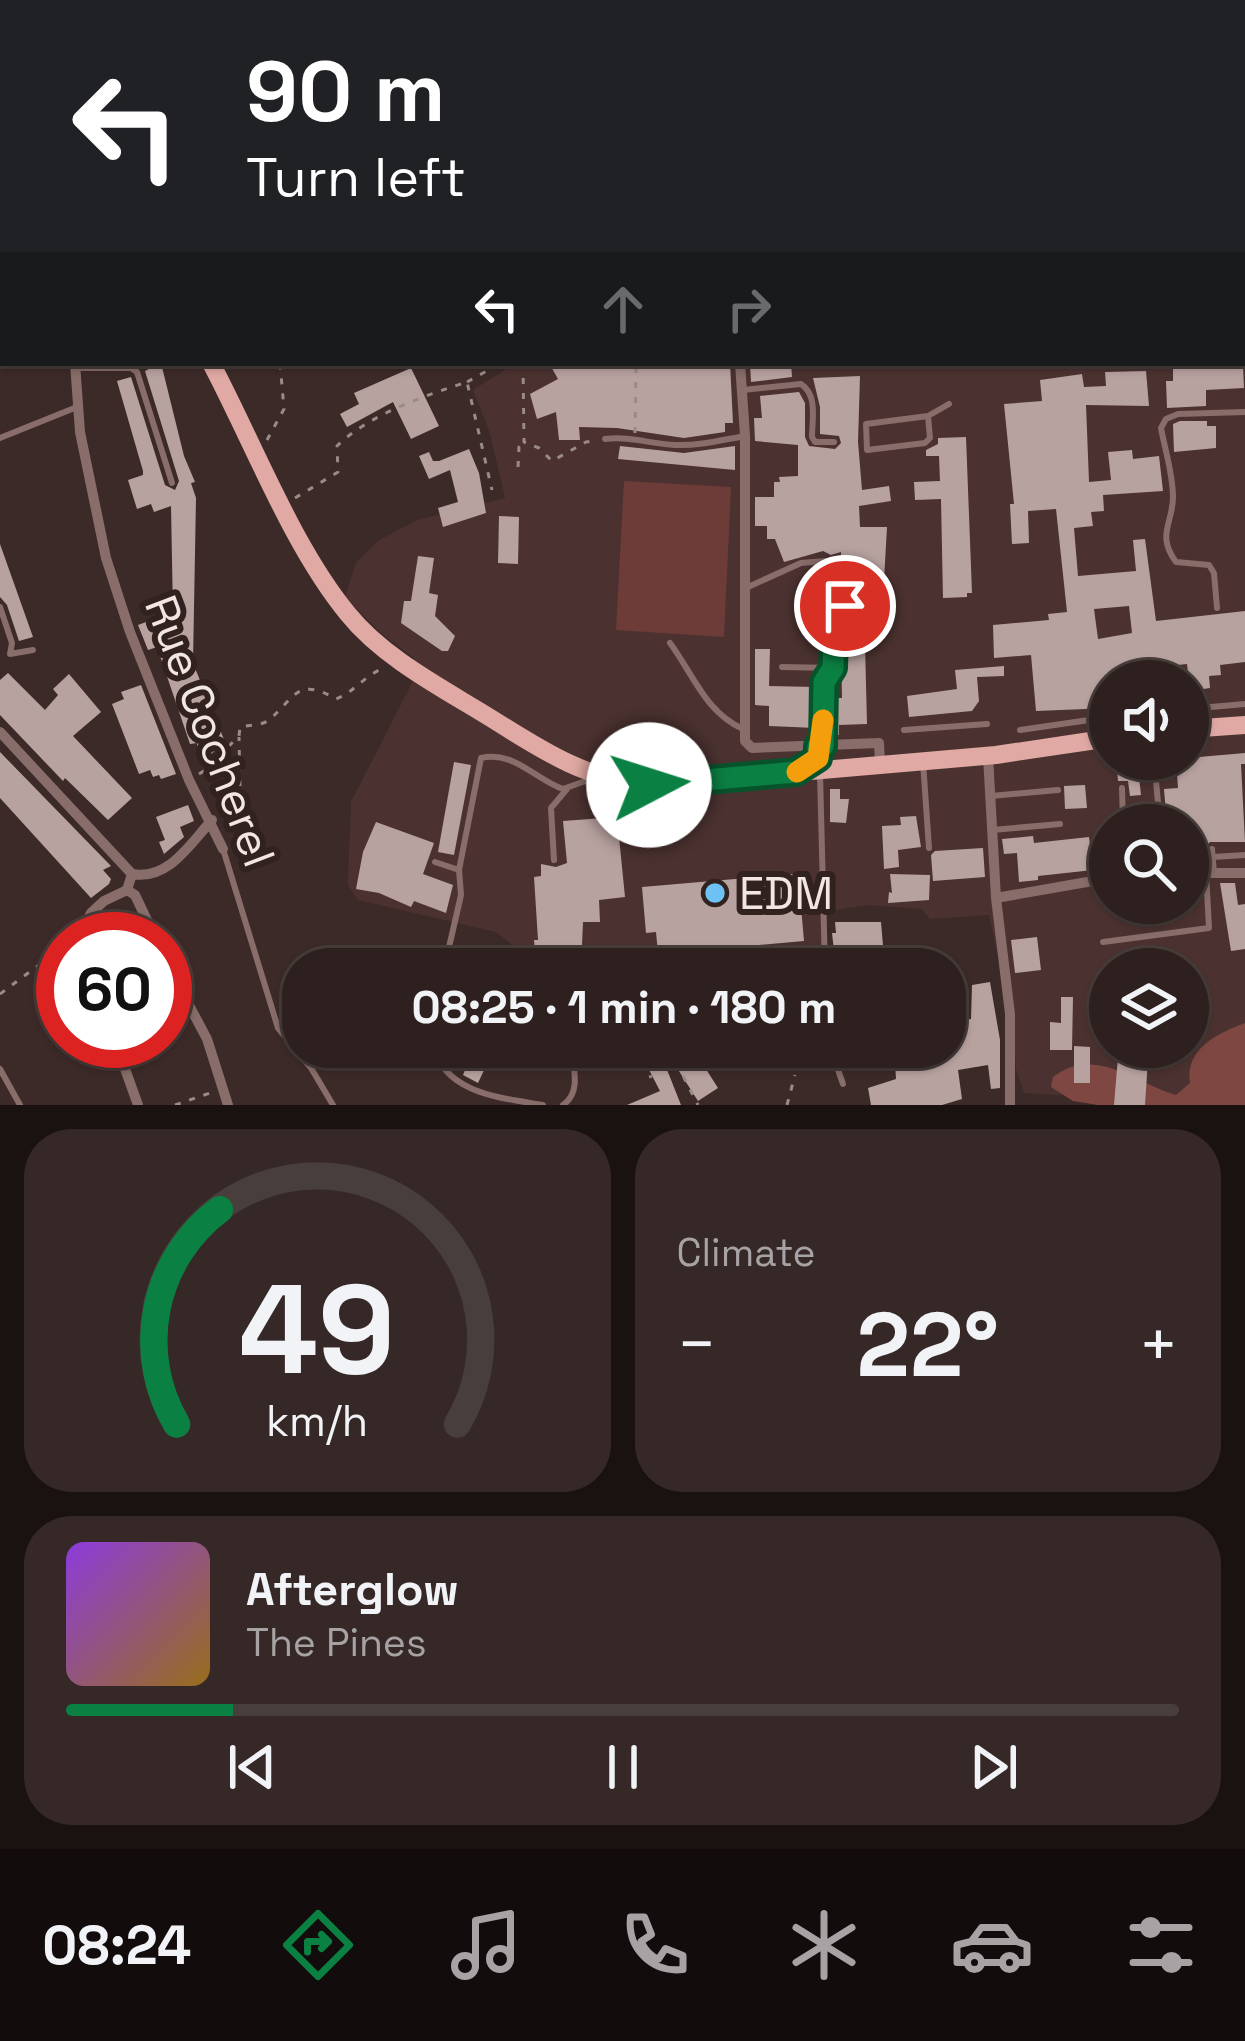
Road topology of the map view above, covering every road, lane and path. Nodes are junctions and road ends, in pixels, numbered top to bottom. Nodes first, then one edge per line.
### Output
1 (75, 366) edge
2 (213, 366) edge
3 (280, 366) edge
4 (496, 366) edge
5 (523, 366) edge
6 (636, 366) edge
7 (740, 366) edge
8 (467, 382) junction
9 (743, 390) junction
10 (949, 404) dead end
11 (77, 407) junction
12 (1245, 412) edge
13 (928, 416) junction
14 (745, 436) junction
15 (635, 437) junction
16 (0, 438) edge
17 (605, 439) joint
18 (524, 442) junction
19 (834, 442) dead end
20 (256, 448) junction
21 (518, 466) dead end
22 (172, 483) dead end
23 (492, 490) dead end
24 (283, 505) junction
25 (826, 561) dead end
26 (745, 589) junction
27 (845, 606) dead end
28 (0, 607) edge
29 (1217, 608) dead end
30 (670, 643) dead end
31 (33, 650) dead end
32 (400, 658) junction
33 (782, 667) dead end
34 (833, 668) junction
35 (1245, 704) edge
36 (1209, 707) edge
37 (1089, 720) edge
38 (988, 724) dead end
39 (1245, 725) edge
40 (1209, 728) edge
41 (743, 729) junction
42 (904, 730) dead end
43 (1020, 730) dead end
44 (0, 732) edge
45 (239, 736) junction
46 (1089, 738) edge
47 (1089, 741) edge
48 (988, 753) junction
49 (820, 757) junction
50 (880, 759) junction
51 (922, 760) junction
52 (598, 777) junction
53 (189, 780) junction
54 (1156, 781) dead end
55 (1122, 788) dead end
56 (567, 789) junction
57 (1058, 790) dead end
58 (991, 796) junction
59 (1122, 804) edge
60 (1158, 804) edge
61 (212, 820) junction
62 (1060, 824) dead end
63 (992, 830) junction
64 (226, 843) junction
65 (929, 848) dead end
66 (1245, 855) edge
67 (554, 860) dead end
68 (435, 862) dead end
69 (459, 870) junction
70 (1210, 873) junction
71 (1245, 873) edge
72 (132, 874) junction
73 (1089, 882) edge
74 (127, 890) junction
75 (996, 898) junction
76 (93, 912) edge
77 (143, 912) edge
78 (1103, 942) dead end
79 (449, 948) edge
80 (825, 948) edge
81 (36, 967) edge
82 (0, 994) edge
83 (192, 1011) edge
84 (125, 1068) edge
85 (442, 1068) edge
86 (574, 1068) edge
87 (647, 1068) edge
88 (680, 1068) edge
89 (796, 1068) edge
90 (837, 1068) edge
91 (0, 1069) edge
92 (651, 1078) dead end
93 (843, 1084) dead end
94 (224, 1089) junction
95 (20, 1105) edge
96 (138, 1105) edge
97 (175, 1105) edge
98 (228, 1105) edge
99 (333, 1105) edge
100 (543, 1105) edge
101 (563, 1105) edge
102 (698, 1105) edge
103 (787, 1105) edge
104 (1010, 1105) edge

1 - 11 street, Rue Cocherel
1 - 22 lane
2 - 20 main road
3 - 20 path
4 - 8 path
5 - 18 path
6 - 15 path
7 - 9 street
8 - 23 path
8 - 24 path
9 - 14 street
9 - 19 lane
10 - 13 lane
11 - 16 lane
11 - 53 street, Rue Cocherel
12 - 29 lane
13 - 13 lane
14 - 15 lane
14 - 26 street
15 - 17 lane
17 - 18 path
18 - 21 path
20 - 24 main road
24 - 32 main road
25 - 26 lane
26 - 41 street
27 - 34 lane
28 - 31 lane
30 - 41 lane
32 - 45 path
32 - 52 main road
33 - 34 lane
34 - 49 lane
35 - 36 lane
37 - 43 lane
38 - 42 lane
39 - 40 main road
41 - 49 street
44 - 72 street
45 - 53 path
45 - 64 path
46 - 50 main road
47 - 48 main road
48 - 51 main road
48 - 58 street
49 - 50 main road
49 - 52 main road
49 - 52 main road
49 - 80 lane
50 - 51 main road
51 - 65 lane
52 - 56 lane
53 - 61 street, Rue Cocherel
54 - 60 lane
55 - 59 lane
56 - 67 lane
56 - 69 lane
57 - 58 lane
58 - 63 street
61 - 64 street, Rue Cocherel
61 - 72 street
62 - 63 lane
63 - 75 street
64 - 99 lane, Rue Cocherel
66 - 70 lane
68 - 69 lane
69 - 79 lane
70 - 71 street
70 - 78 lane
72 - 74 street
73 - 75 street
74 - 76 street
74 - 77 street
75 - 104 street
81 - 82 path
83 - 94 street
84 - 96 street
85 - 100 lane
86 - 101 lane
87 - 92 path
88 - 102 path
89 - 103 path
90 - 93 lane
91 - 95 lane
94 - 97 path
94 - 98 street

